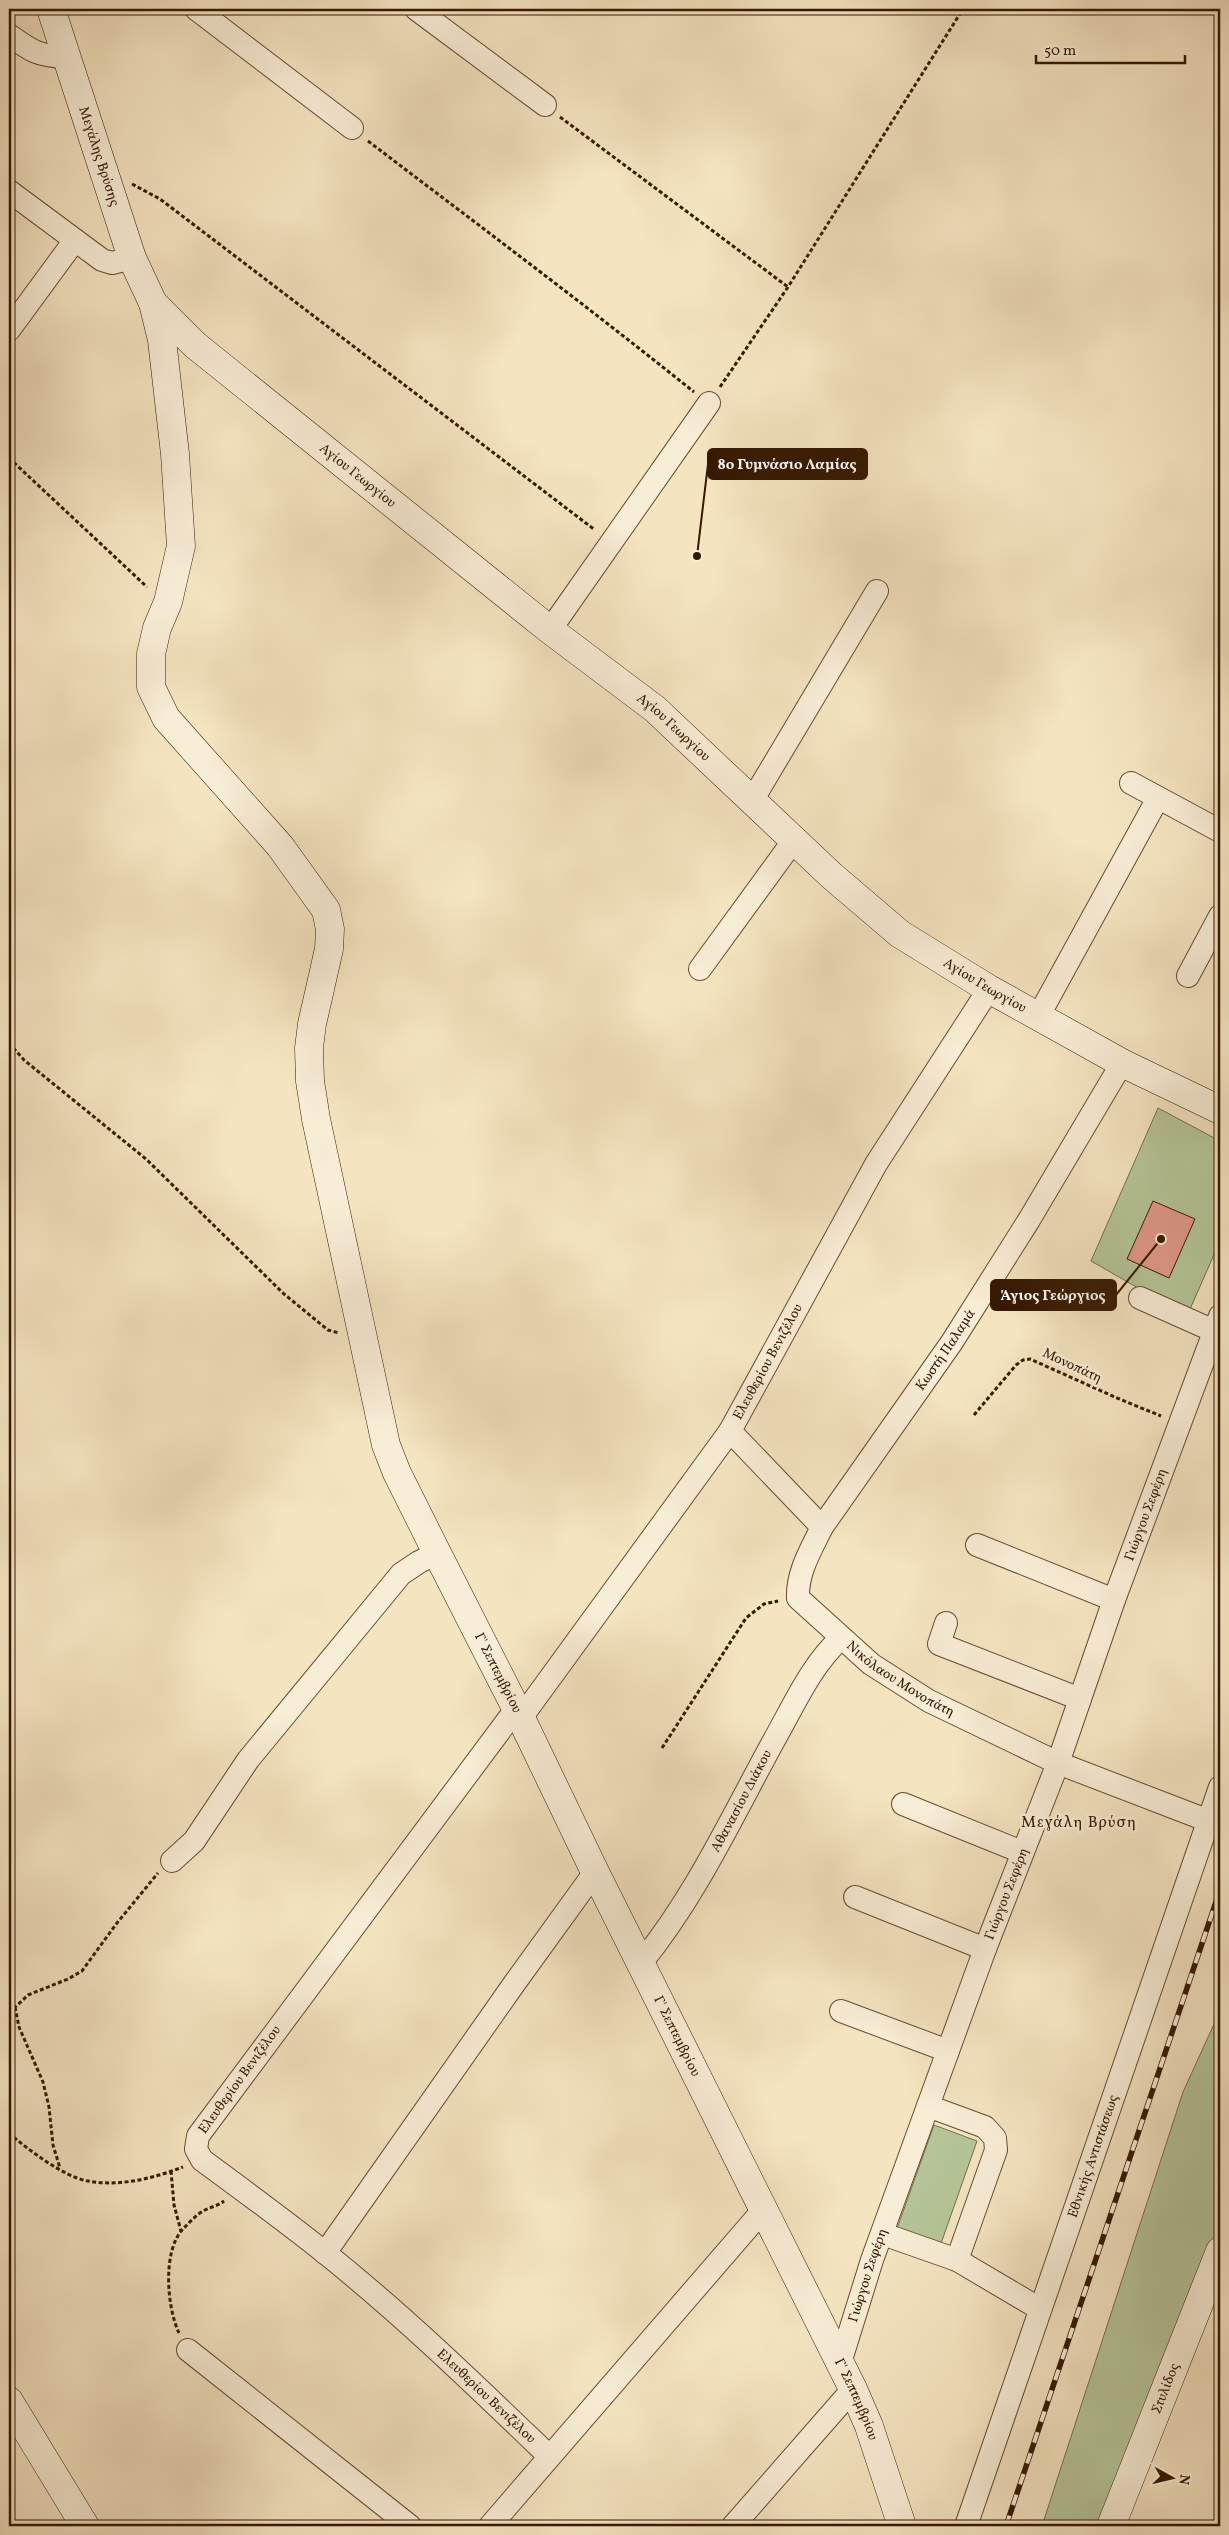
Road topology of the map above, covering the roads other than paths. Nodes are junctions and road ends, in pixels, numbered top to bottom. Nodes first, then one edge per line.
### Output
1 (51, 9) edge
2 (196, 9) edge
3 (416, 9) edge
4 (9, 35) edge
5 (66, 57) junction
6 (545, 105) road end
7 (352, 128) road end
8 (9, 191) edge
9 (75, 240) junction
10 (132, 258) junction
11 (153, 303) junction
12 (9, 330) edge
13 (709, 403) road end
14 (877, 591) dead end
15 (550, 630) junction
16 (1131, 783) dead end
17 (1158, 798) junction
18 (753, 800) junction
19 (1220, 831) edge
20 (794, 840) junction
21 (1220, 916) edge
22 (700, 968) dead end
23 (1188, 976) dead end
24 (989, 989) junction
25 (1038, 1017) junction
26 (1122, 1063) junction
27 (1220, 1110) edge
28 (1140, 1298) dead end
29 (1217, 1324) edge
30 (1213, 1356) edge
31 (730, 1431) junction
32 (822, 1527) junction
33 (977, 1545) dead end
34 (437, 1553) junction
35 (1114, 1600) junction
36 (946, 1622) dead end
37 (841, 1638) junction
38 (1080, 1699) junction
39 (518, 1713) junction
40 (1058, 1763) junction
41 (1220, 1787) edge
42 (903, 1804) dead end
43 (1208, 1821) junction
44 (1022, 1852) junction
45 (172, 1861) road end
46 (595, 1872) junction
47 (855, 1897) dead end
48 (984, 1949) junction
49 (641, 1963) junction
50 (841, 2012) dead end
51 (948, 2050) junction
52 (928, 2106) junction
53 (764, 2209) junction
54 (883, 2234) junction
55 (1220, 2251) edge
56 (325, 2253) junction
57 (957, 2260) junction
58 (1040, 2309) junction
59 (188, 2350) road end
60 (840, 2363) junction
61 (854, 2389) junction
62 (9, 2401) edge
63 (549, 2456) junction
64 (85, 2526) edge
65 (410, 2526) edge
66 (490, 2526) edge
67 (733, 2526) edge
68 (902, 2526) edge
69 (966, 2526) edge
70 (1111, 2526) edge

1 - 5 street, Μεγάλης Βρύσης
2 - 7 street
3 - 6 street
4 - 5 street
5 - 10 street, Μεγάλης Βρύσης
8 - 9 street
9 - 10 street
9 - 12 street
10 - 11 street, Μεγάλης Βρύσης
11 - 15 street, Αγίου Γεωργίου
11 - 34 street, Γ' Σεπτεμβρίου
13 - 15 street
14 - 18 street
15 - 18 street, Αγίου Γεωργίου
16 - 17 street
17 - 19 street
17 - 25 street
18 - 20 street, Αγίου Γεωργίου
20 - 22 street
20 - 24 street, Αγίου Γεωργίου
21 - 23 street
24 - 25 street, Αγίου Γεωργίου
24 - 31 street, Ελευθερίου Βενιζέλου
25 - 26 street, Αγίου Γεωργίου
26 - 27 street, Αγίου Γεωργίου
26 - 32 street, Κωστή Παλαμά
28 - 29 street
29 - 30 street, Γιώργου Σεφέρη
30 - 35 street, Γιώργου Σεφέρη
31 - 32 street
31 - 39 street, Ελευθερίου Βενιζέλου
32 - 37 street, Νικόλαου Μονοπάτη
33 - 35 street
34 - 39 street, Γ' Σεπτεμβρίου
34 - 45 street
35 - 38 street, Γιώργου Σεφέρη
36 - 38 street
37 - 40 street, Νικόλαου Μονοπάτη
37 - 49 street, Αθανασίου Διάκου
38 - 40 street, Γιώργου Σεφέρη
39 - 46 street, Γ' Σεπτεμβρίου
39 - 56 street, Ελευθερίου Βενιζέλου
40 - 43 street, Νικόλαου Μονοπάτη
40 - 44 street, Γιώργου Σεφέρη
41 - 43 street, Εθνικής Αντιστάσεως
42 - 44 street
43 - 58 street, Εθνικής Αντιστάσεως
44 - 48 street, Γιώργου Σεφέρη
46 - 49 street, Γ' Σεπτεμβρίου
46 - 56 street
47 - 48 street
48 - 51 street, Γιώργου Σεφέρη
49 - 53 street, Γ' Σεπτεμβρίου
50 - 51 street
51 - 52 street, Γιώργου Σεφέρη
52 - 54 street, Γιώργου Σεφέρη
52 - 57 street
53 - 60 street, Γ' Σεπτεμβρίου
53 - 63 street
54 - 57 street
54 - 60 street, Γιώργου Σεφέρη
55 - 70 street, Στυλίδος
56 - 63 street, Ελευθερίου Βενιζέλου
57 - 58 street
58 - 69 street, Εθνικής Αντιστάσεως
59 - 65 street
60 - 61 street, Γ' Σεπτεμβρίου
61 - 67 street
61 - 68 street, Γ' Σεπτεμβρίου
62 - 64 street
63 - 66 street

